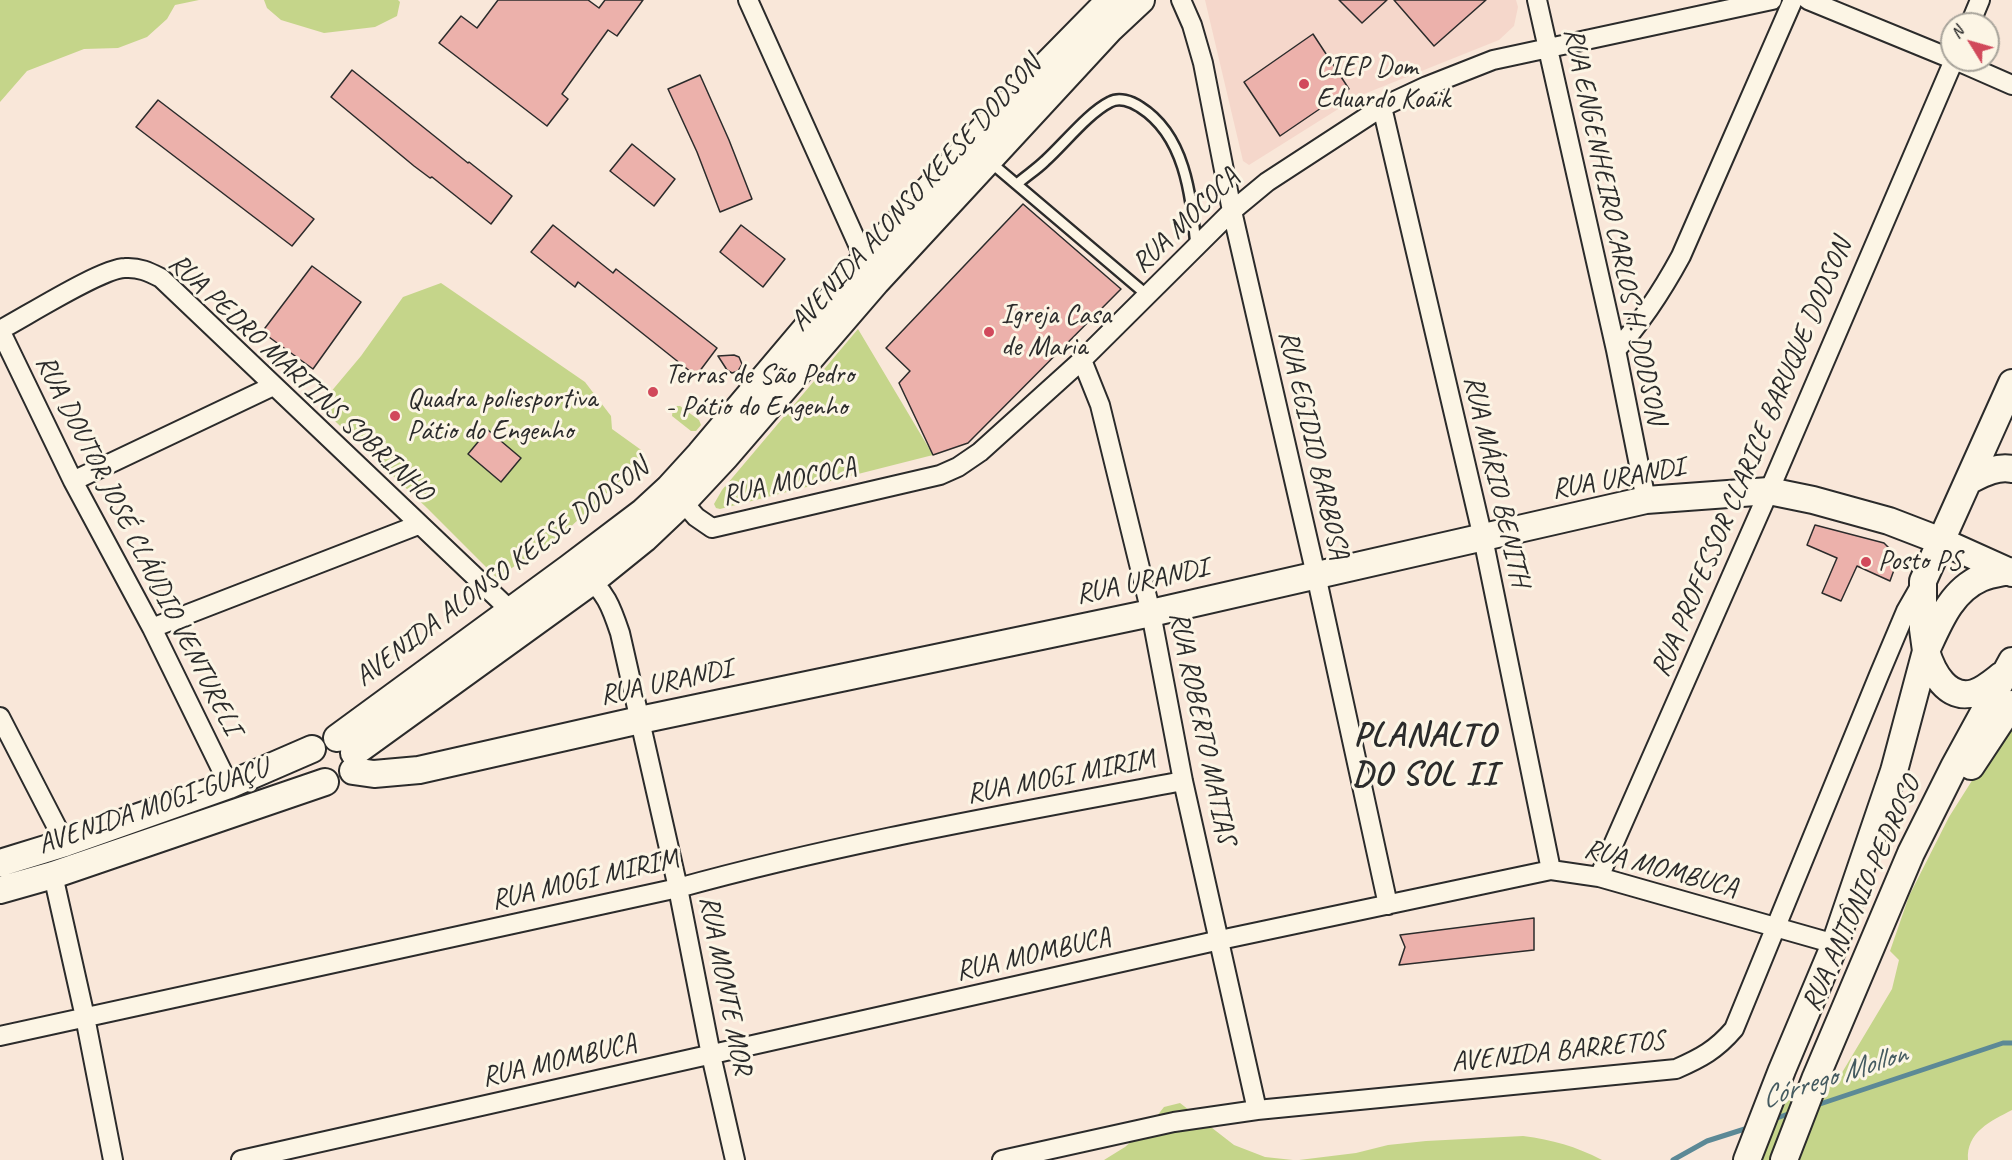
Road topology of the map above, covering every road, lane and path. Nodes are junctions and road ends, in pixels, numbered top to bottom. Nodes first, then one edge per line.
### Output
1 (748, 0) edge
2 (1140, 0) edge
3 (1181, 0) edge
4 (1537, 0) edge
5 (1772, 0) edge
6 (1793, 0) edge
7 (1808, 0) edge
8 (1104, 9) edge
9 (1547, 47) junction
10 (1940, 54) edge
11 (1949, 72) edge
12 (1982, 72) edge
13 (2012, 85) edge
14 (1382, 107) junction
15 (988, 160) junction
16 (1017, 184) junction
17 (1232, 211) junction
18 (1196, 246) junction
19 (870, 271) junction
20 (1147, 295) junction
21 (0, 330) edge
22 (1616, 350) junction
23 (1082, 360) junction
24 (2012, 383) edge
25 (273, 386) junction
26 (2012, 469) edge
27 (73, 481) junction
28 (1968, 481) junction
29 (1769, 490) junction
30 (1646, 500) junction
31 (683, 502) junction
32 (418, 525) junction
33 (1483, 538) junction
34 (1941, 541) junction
35 (569, 568) junction
36 (2010, 572) edge
37 (1316, 575) junction
38 (592, 581) junction
39 (1923, 581) junction
40 (510, 610) junction
41 (1151, 613) junction
42 (152, 628) junction
43 (1926, 651) junction
44 (2010, 667) edge
45 (2012, 704) edge
46 (0, 717) edge
47 (640, 720) junction
48 (312, 749) junction
49 (348, 754) junction
50 (1183, 781) junction
51 (325, 782) junction
52 (229, 785) junction
53 (65, 843) junction
54 (1911, 853) junction
55 (0, 863) edge
56 (1551, 870) junction
57 (53, 875) junction
58 (1599, 877) junction
59 (678, 888) junction
60 (0, 890) edge
61 (1388, 905) junction
62 (1777, 927) junction
63 (1220, 940) junction
64 (1835, 944) junction
65 (85, 1017) junction
66 (0, 1036) edge
67 (711, 1055) junction
68 (1257, 1110) junction
69 (113, 1160) edge
70 (241, 1160) edge
71 (735, 1160) edge
72 (1002, 1160) edge
73 (1747, 1160) edge
74 (1784, 1160) edge

1 - 19 street
2 - 8 street, AVENIDA ALONSO KEESE DODSON
3 - 17 street, RUA EGIDIO BARBOSA
4 - 9 street, RUA ENGENHEIRO CARLOS H. DODSON
5 - 9 street, RUA MOCOCA
6 - 22 street
7 - 10 street
8 - 15 street, AVENIDA ALONSO KEESE DODSON
8 - 19 street, AVENIDA ALONSO KEESE DODSON
9 - 14 street, RUA MOCOCA
9 - 22 street, RUA ENGENHEIRO CARLOS H. DODSON
11 - 29 street, RUA PROFESSOR CLARICE BARUQUE DODSON
12 - 13 street
14 - 17 street, RUA MOCOCA
14 - 33 street, RUA MÁRIO BENITH
15 - 16 lane
15 - 19 street, AVENIDA ALONSO KEESE DODSON
16 - 18 lane
16 - 20 lane
17 - 18 street, RUA MOCOCA
17 - 37 street, RUA EGIDIO BARBOSA
18 - 20 street, RUA MOCOCA
19 - 31 street, AVENIDA ALONSO KEESE DODSON
19 - 35 street, AVENIDA ALONSO KEESE DODSON
20 - 23 street, RUA MOCOCA
21 - 25 street, RUA PEDRO MARTINS SOBRINHO
21 - 27 street, RUA DOUTOR JOSÉ CLÁUDIO VENTURELI
22 - 30 street, RUA ENGENHEIRO CARLOS H. DODSON
23 - 31 street, RUA MOCOCA
23 - 41 street, RUA ROBERTO MATIAS
24 - 28 street
25 - 27 street
25 - 32 street, RUA PEDRO MARTINS SOBRINHO
26 - 28 street
27 - 42 street, RUA DOUTOR JOSÉ CLÁUDIO VENTURELI
28 - 34 street
29 - 30 street, RUA URANDI
29 - 34 street, RUA URANDI
29 - 58 street, RUA PROFESSOR CLARICE BARUQUE DODSON
30 - 33 street, RUA URANDI
31 - 38 street, AVENIDA ALONSO KEESE DODSON
32 - 40 street, RUA PEDRO MARTINS SOBRINHO
32 - 42 street
33 - 37 street, RUA URANDI
33 - 56 street, RUA MÁRIO BENITH
34 - 36 street, RUA URANDI
34 - 39 street
35 - 38 street
35 - 40 street, AVENIDA ALONSO KEESE DODSON
36 - 43 street
37 - 41 street, RUA URANDI
37 - 61 street, RUA EGIDIO BARBOSA
38 - 47 street, RUA MONTE MOR
38 - 49 street, AVENIDA ALONSO KEESE DODSON
39 - 43 street
39 - 62 street, AVENIDA BARRETOS
40 - 49 street, AVENIDA ALONSO KEESE DODSON
41 - 47 street, RUA URANDI
41 - 50 street, RUA ROBERTO MATIAS
42 - 52 street, RUA DOUTOR JOSÉ CLÁUDIO VENTURELI
43 - 44 street
43 - 64 street
44 - 54 street, RUA ANTÔNIO PEDROSO
45 - 54 street
46 - 53 street
47 - 49 street, RUA URANDI
47 - 59 street, RUA MONTE MOR
48 - 49 street
48 - 51 street
48 - 52 street, AVENIDA MOGI-GUAÇU
49 - 51 street
50 - 59 street, RUA MOGI MIRIM
50 - 63 street, RUA ROBERTO MATIAS
51 - 57 street, AVENIDA MOGI-GUAÇU
52 - 53 street, AVENIDA MOGI-GUAÇU
53 - 55 street, AVENIDA MOGI-GUAÇU
54 - 74 street, RUA ANTÔNIO PEDROSO
56 - 58 street, RUA MOMBUCA
56 - 61 street, RUA MOMBUCA
57 - 60 street, AVENIDA MOGI-GUAÇU
57 - 65 street
58 - 62 street, RUA MOMBUCA
59 - 65 street, RUA MOGI MIRIM
59 - 67 street, RUA MONTE MOR
61 - 63 street, RUA MOMBUCA
62 - 64 street, RUA MOMBUCA
62 - 68 street, AVENIDA BARRETOS
63 - 67 street, RUA MOMBUCA
63 - 68 street, RUA ROBERTO MATIAS
64 - 73 street
65 - 66 street, RUA MOGI MIRIM
65 - 69 street
67 - 70 street, RUA MOMBUCA
67 - 71 street, RUA MONTE MOR
68 - 72 street, AVENIDA BARRETOS

